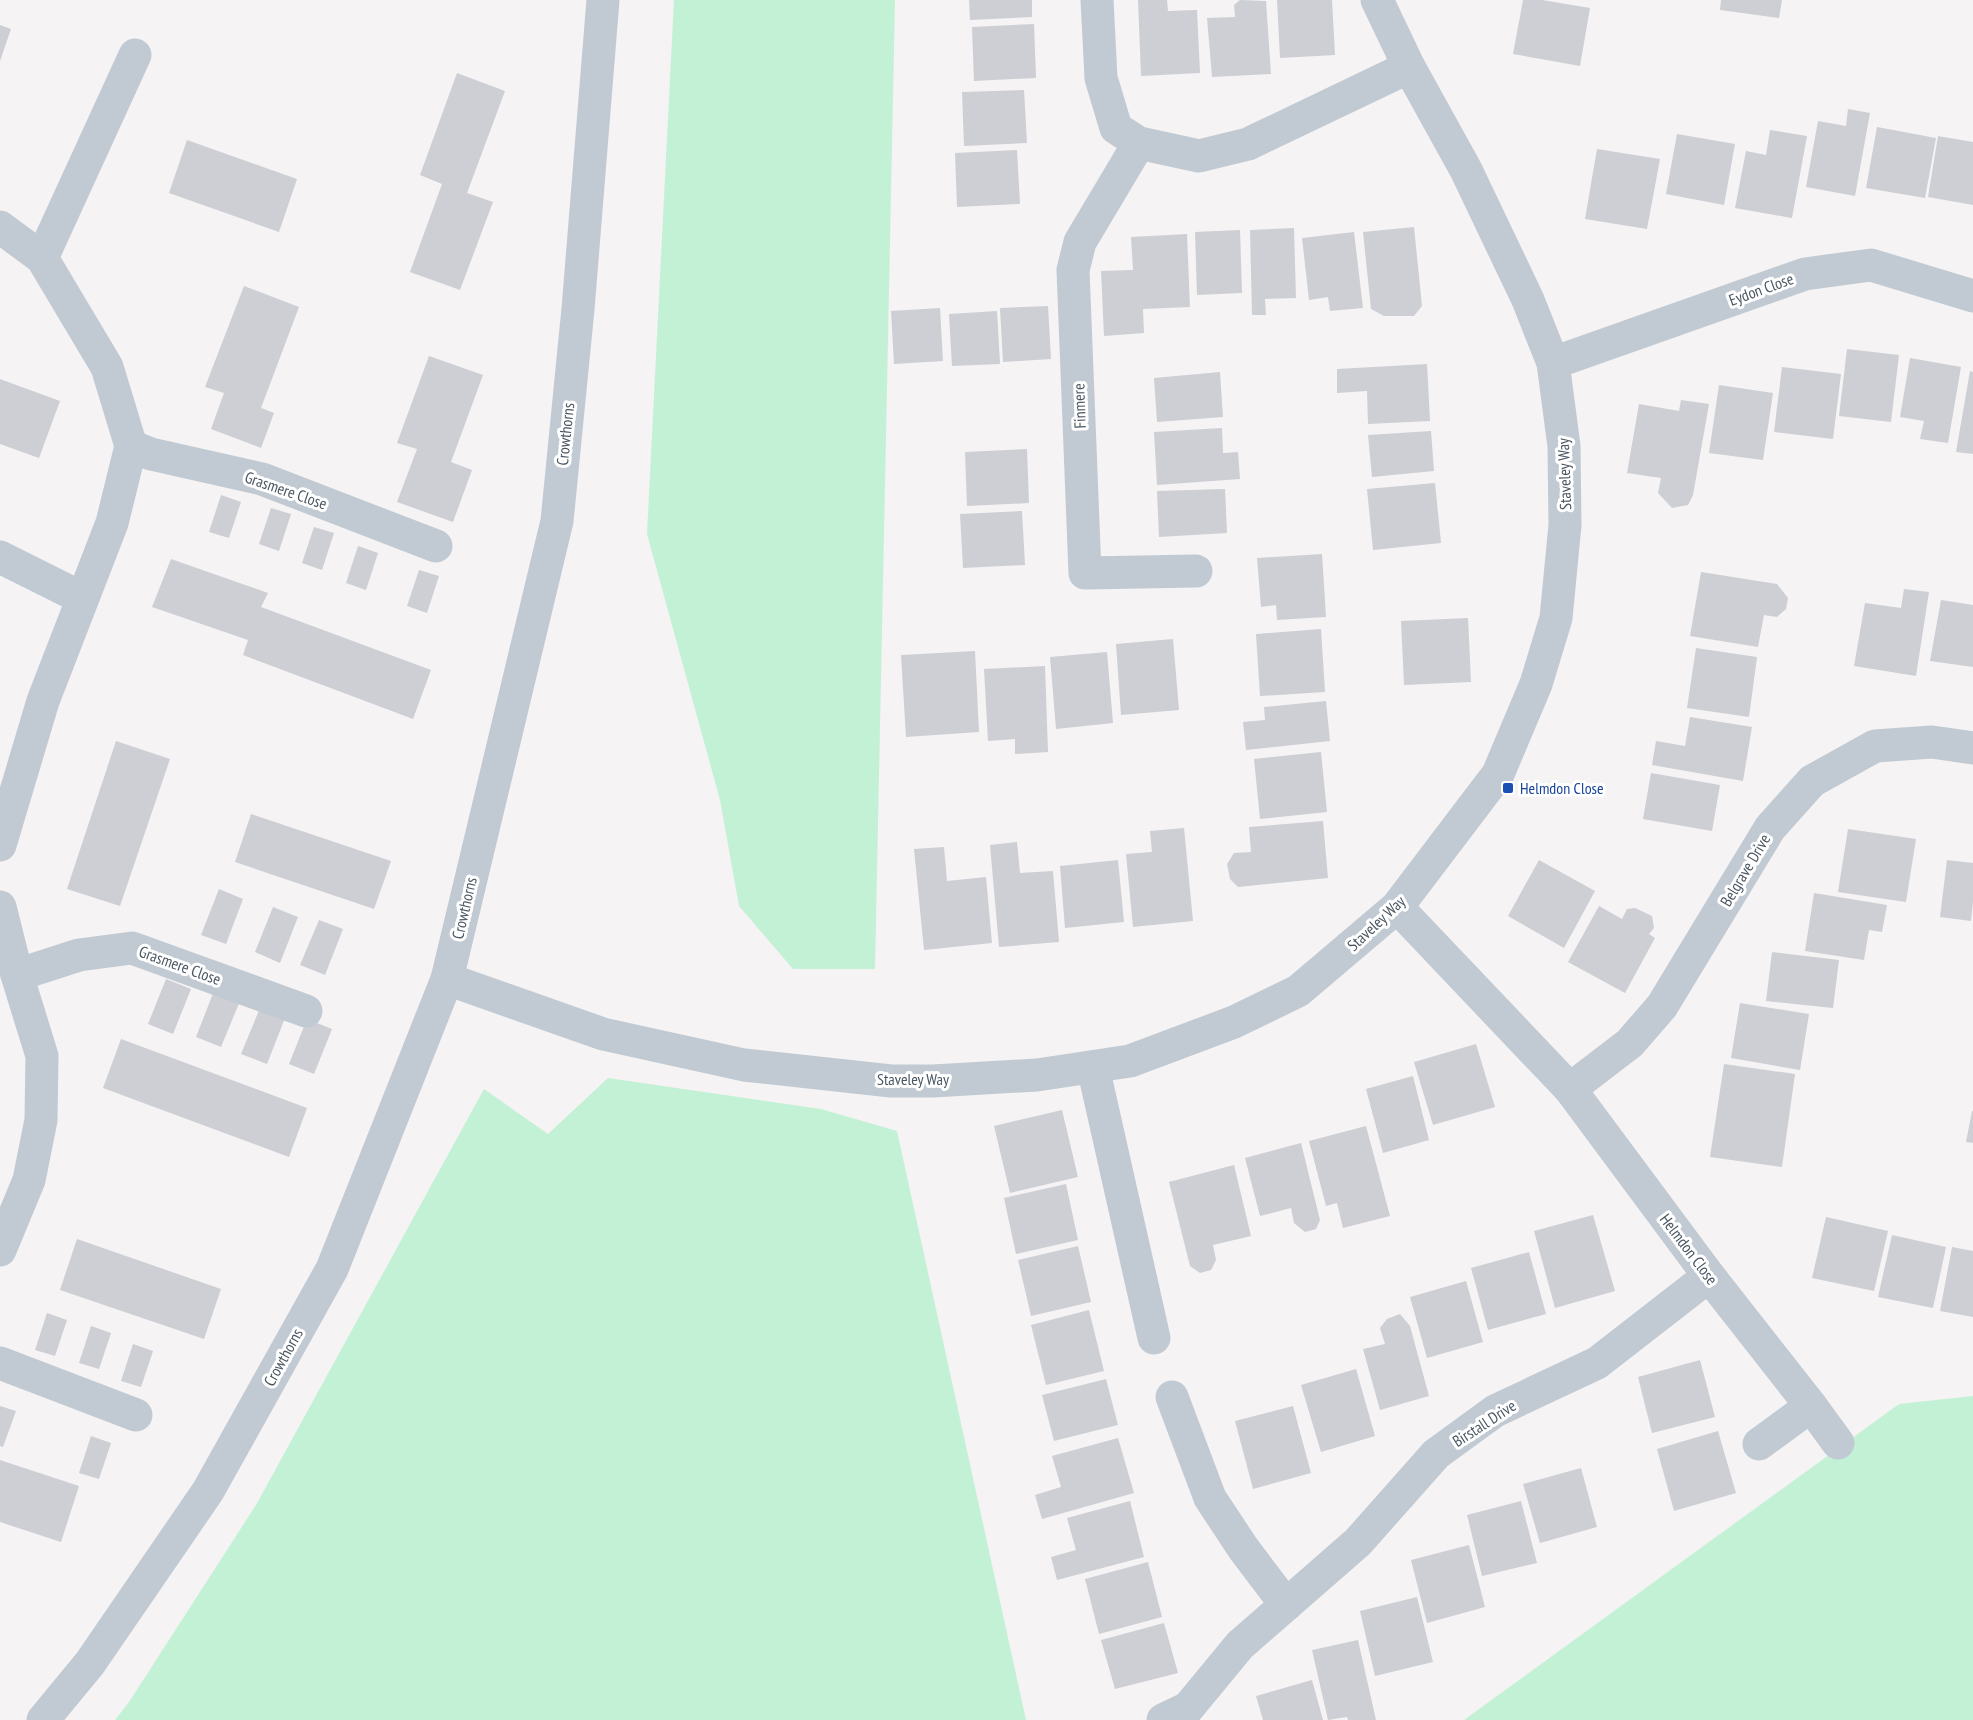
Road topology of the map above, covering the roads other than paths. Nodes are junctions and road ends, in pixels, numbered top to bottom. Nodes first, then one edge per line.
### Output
1 (603, 0) edge
2 (1097, 0) edge
3 (1377, 0) edge
4 (135, 55) dead end
5 (1409, 67) junction
6 (1139, 144) junction
7 (0, 227) edge
8 (42, 258) junction
9 (1973, 296) edge
10 (1553, 363) junction
11 (131, 446) junction
12 (436, 546) dead end
13 (0, 557) edge
14 (1196, 571) dead end
15 (82, 598) junction
16 (1973, 747) edge
17 (0, 845) edge
18 (0, 907) edge
19 (1397, 907) junction
20 (17, 975) junction
21 (447, 979) junction
22 (306, 1011) dead end
23 (1093, 1067) junction
24 (1570, 1089) junction
25 (0, 1250) edge
26 (1709, 1276) junction
27 (1154, 1338) dead end
28 (0, 1363) edge
29 (1172, 1397) dead end
30 (1811, 1406) junction
31 (136, 1415) dead end
32 (1838, 1443) dead end
33 (1759, 1444) dead end
34 (1286, 1605) junction
35 (44, 1720) edge
36 (1163, 1720) edge

1 - 21 street, Crowthorns
2 - 6 street
3 - 5 street, Staveley Way
4 - 8 street
5 - 6 street
5 - 10 street, Staveley Way
6 - 14 street, Finmere
7 - 8 street
8 - 11 street
9 - 10 street, Eydon Close
10 - 19 street, Staveley Way
11 - 12 street, Grasmere Close
11 - 15 street
13 - 15 street
15 - 17 street
16 - 24 street, Belgrave Drive
18 - 20 street
19 - 23 street, Staveley Way
19 - 24 street, Helmdon Close
20 - 22 street, Grasmere Close
20 - 25 street
21 - 23 street, Staveley Way
21 - 35 street, Crowthorns
23 - 27 street
24 - 26 street, Helmdon Close
26 - 30 street, Helmdon Close
26 - 34 street, Birstall Drive
28 - 31 street
29 - 34 street
30 - 32 street, Helmdon Close
30 - 33 street
34 - 36 street, Birstall Drive

